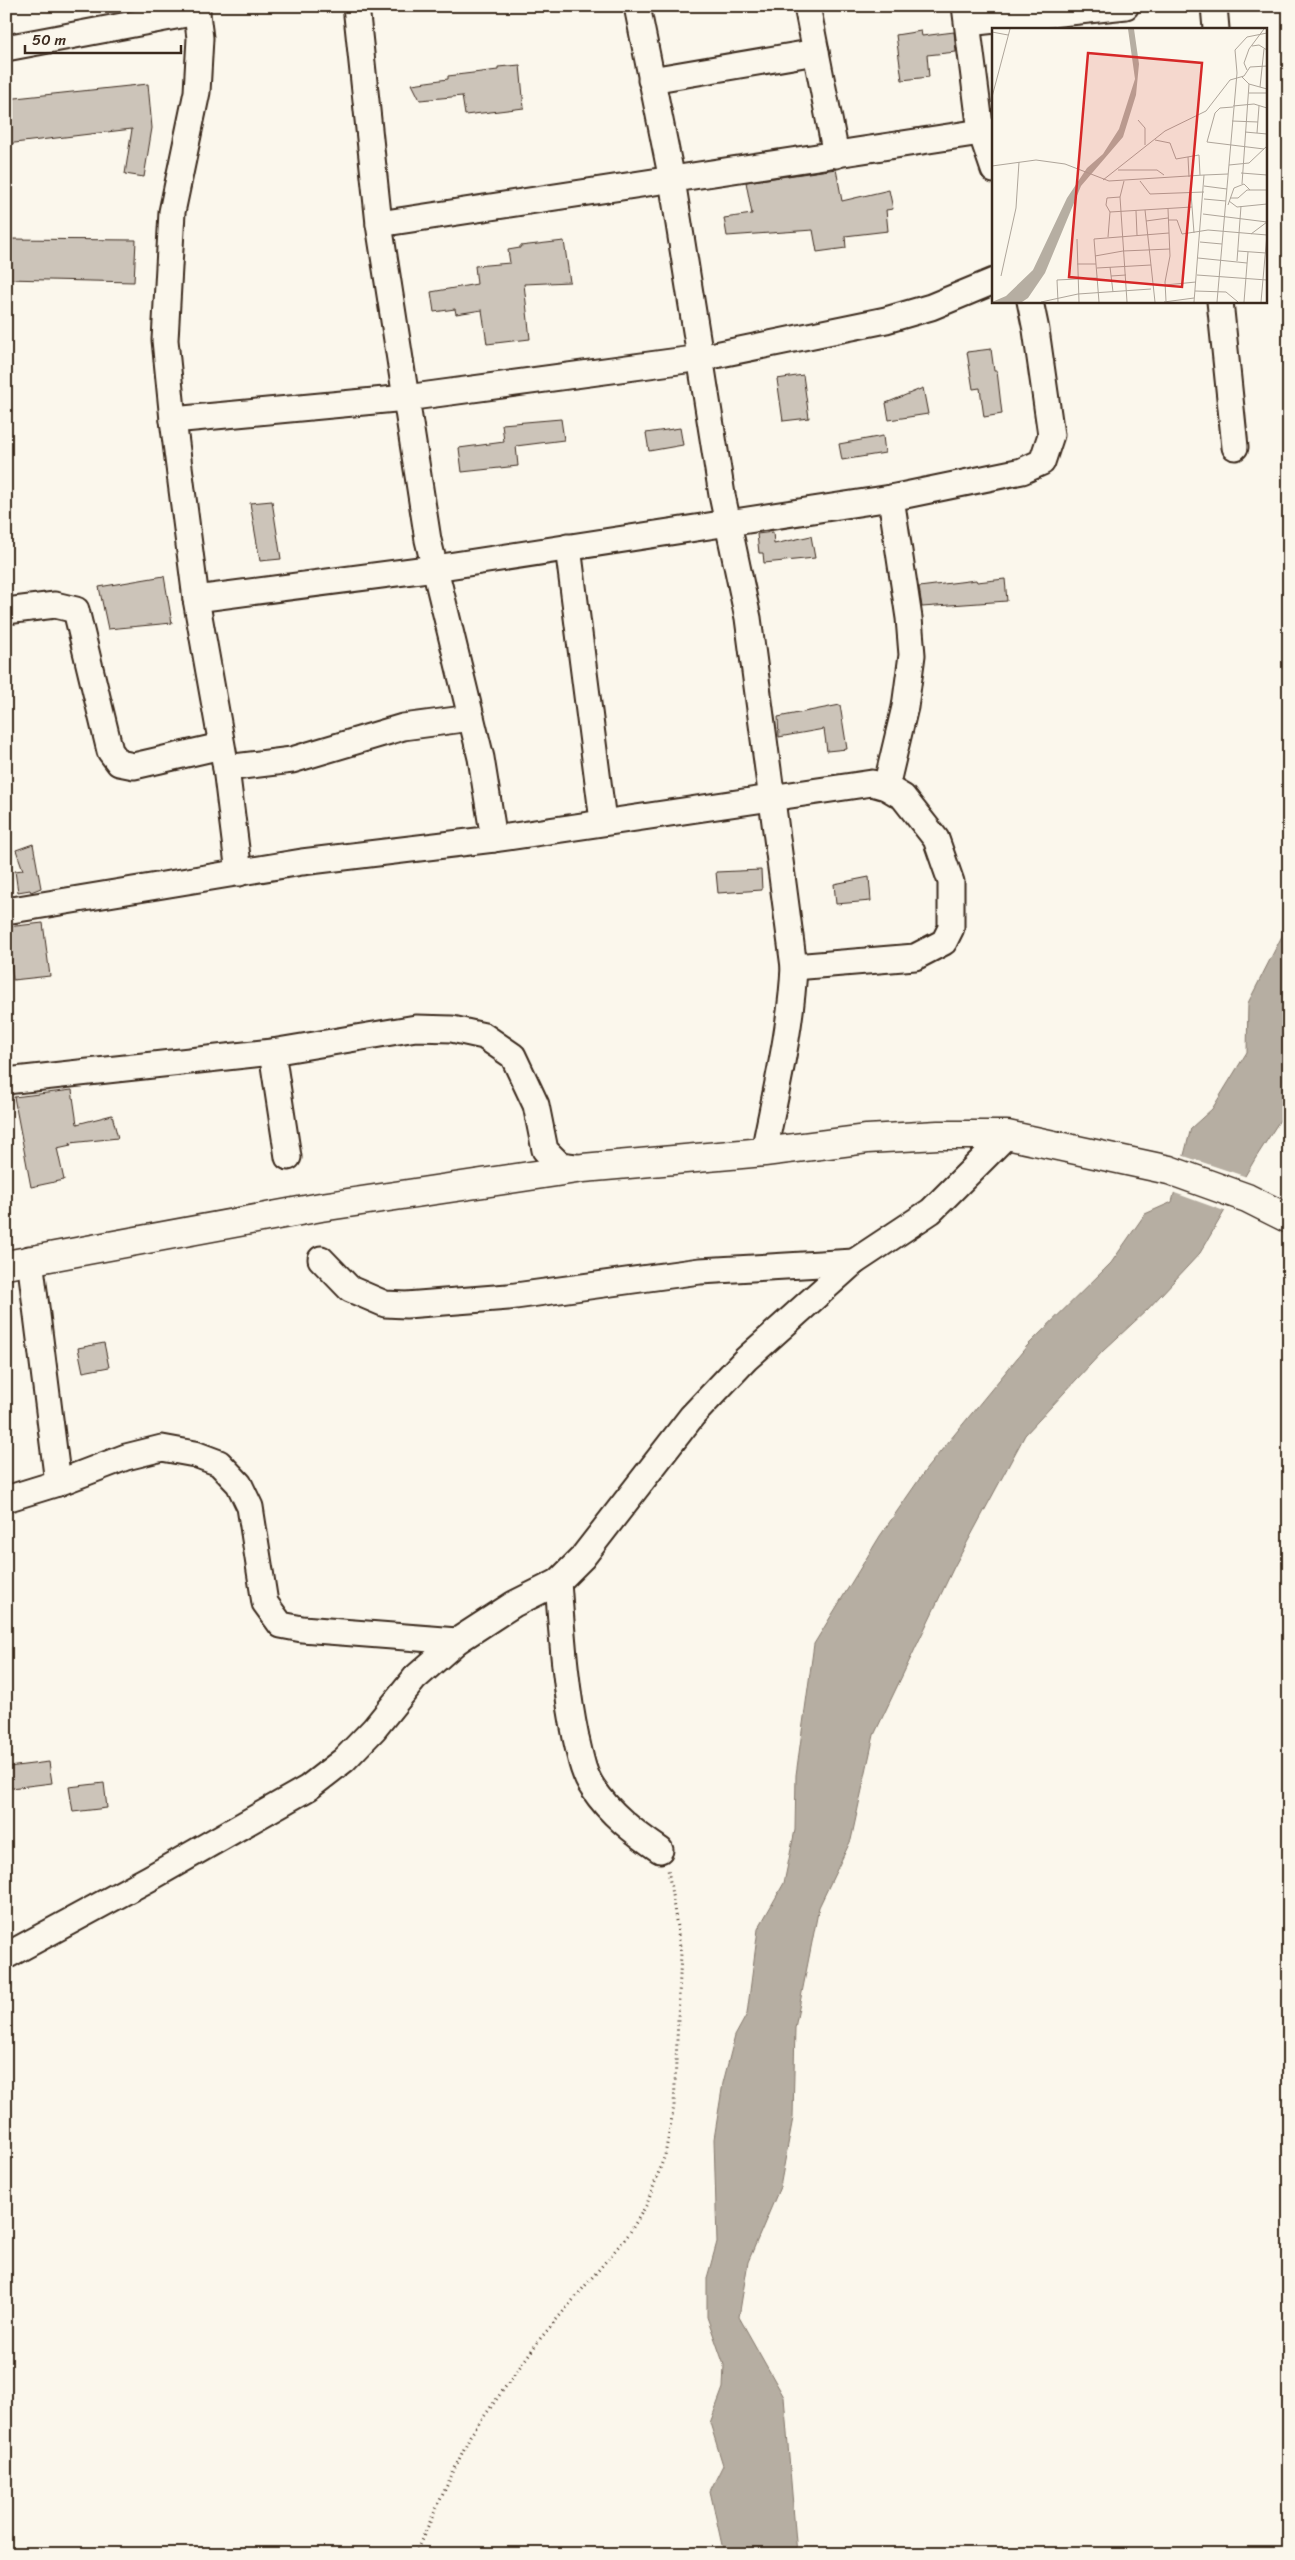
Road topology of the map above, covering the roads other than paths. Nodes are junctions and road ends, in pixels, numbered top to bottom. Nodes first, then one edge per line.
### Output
1 (356, 6) edge
2 (637, 6) edge
3 (807, 6) edge
4 (1126, 6) edge
5 (1214, 6) edge
6 (196, 9) edge
7 (966, 14) edge
8 (1216, 28) edge
9 (6, 48) edge
10 (816, 52) junction
11 (651, 80) junction
12 (981, 132) junction
13 (836, 155) junction
14 (992, 164) edge
15 (672, 180) junction
16 (379, 224) junction
17 (992, 281) edge
18 (1030, 302) edge
19 (1220, 302) edge
20 (701, 358) junction
21 (406, 398) junction
22 (173, 420) junction
23 (1235, 447) dead end
24 (891, 498) junction
25 (728, 523) junction
26 (568, 547) junction
27 (435, 568) junction
28 (196, 599) junction
29 (6, 612) edge
30 (471, 718) junction
31 (223, 757) junction
32 (886, 787) junction
33 (772, 798) junction
34 (603, 821) junction
35 (494, 839) junction
36 (239, 873) junction
37 (6, 911) edge
38 (794, 966) junction
39 (272, 1052) junction
40 (6, 1082) edge
41 (1007, 1135) junction
42 (764, 1152) junction
43 (288, 1158) dead end
44 (583, 1168) junction
45 (1289, 1219) edge
46 (321, 1259) dead end
47 (18, 1262) edge
48 (854, 1262) junction
49 (58, 1483) junction
50 (6, 1499) edge
51 (558, 1582) junction
52 (457, 1641) junction
53 (660, 1850) road end
54 (6, 1956) edge

1 - 16 street
2 - 11 street
3 - 10 street
4 - 7 street
5 - 8 street
6 - 9 street
6 - 22 street
7 - 12 street
10 - 11 street
10 - 13 street
11 - 15 street
12 - 13 street
12 - 14 street
13 - 15 street
15 - 16 street
15 - 20 street
16 - 21 street
17 - 20 street
18 - 24 street
19 - 23 street
20 - 21 street
20 - 25 street
21 - 22 street
21 - 27 street
22 - 28 street
24 - 25 street
24 - 32 street
25 - 26 street
25 - 33 street
26 - 27 street
26 - 34 street
27 - 28 street
27 - 30 street
28 - 31 street
29 - 31 street
30 - 31 street
30 - 35 street
31 - 36 street
32 - 33 street
32 - 38 street
33 - 34 street
33 - 38 street
34 - 35 street
35 - 36 street
36 - 37 street
38 - 42 street
39 - 40 street
39 - 43 street
39 - 44 street
41 - 42 street
41 - 45 street
41 - 48 street
42 - 44 street
44 - 47 street
46 - 48 street
47 - 49 street
48 - 51 street
49 - 50 street
49 - 52 street
51 - 52 street
51 - 53 street
52 - 54 street

